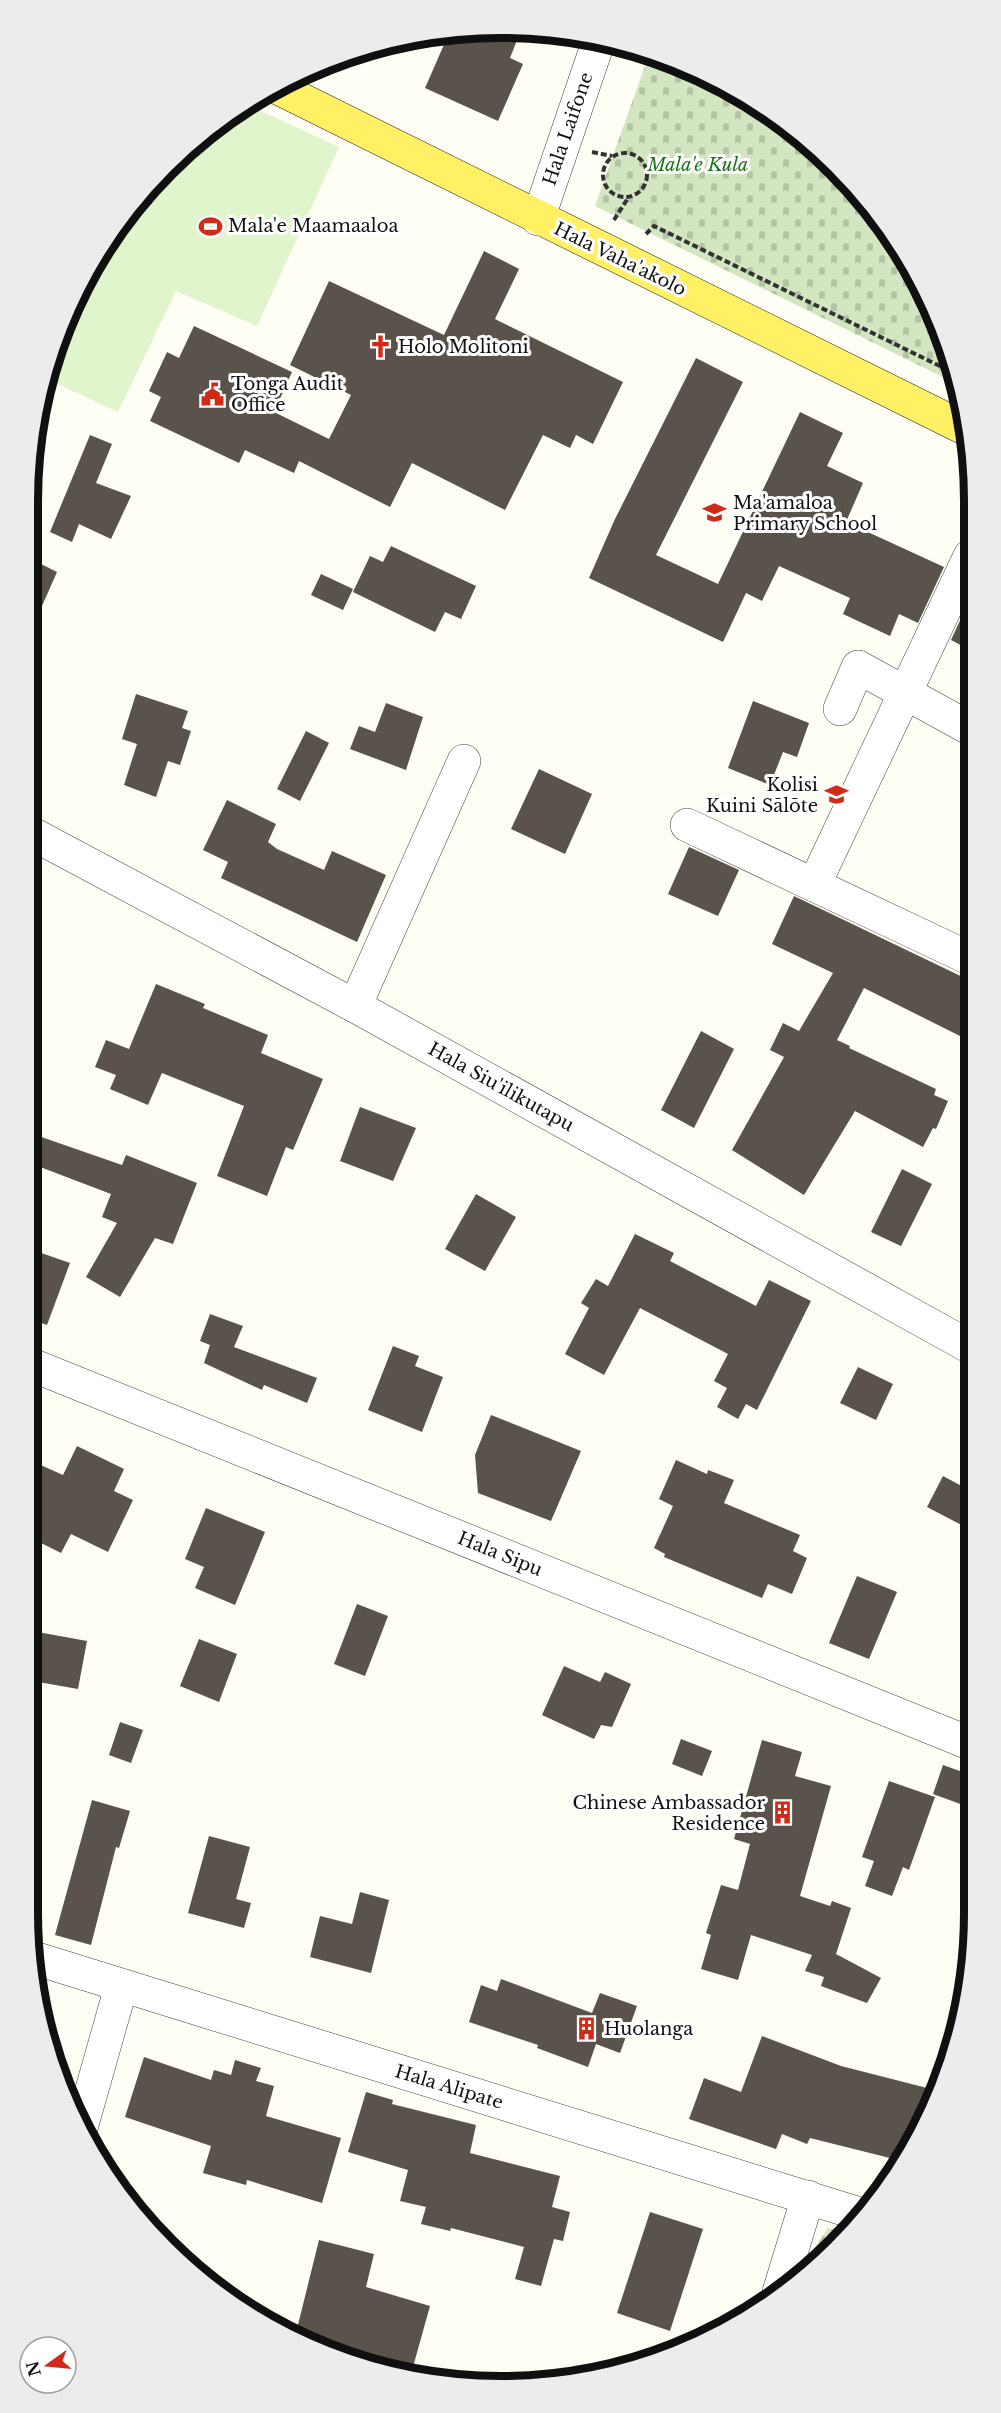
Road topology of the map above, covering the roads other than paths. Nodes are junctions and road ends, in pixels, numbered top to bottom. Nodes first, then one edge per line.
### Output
1 (597, 47) edge
2 (285, 91) edge
3 (538, 219) junction
4 (957, 425) edge
5 (963, 571) edge
6 (905, 693) junction
7 (840, 709) dead end
8 (963, 725) edge
9 (464, 761) dead end
10 (687, 825) dead end
11 (38, 837) edge
12 (814, 885) junction
13 (963, 955) edge
14 (355, 1006) junction
15 (963, 1343) edge
16 (38, 1367) edge
17 (963, 1741) edge
18 (40, 1960) edge
19 (121, 1986) junction
20 (84, 2116) edge
21 (808, 2197) junction
22 (854, 2212) edge
23 (783, 2279) edge

1 - 3 street, Hala Laifone
2 - 3 main road, Hala Vaha'akolo
3 - 4 main road, Hala Vaha'akolo
5 - 6 street
6 - 7 street
6 - 8 street
6 - 12 street
9 - 14 street
10 - 12 street
11 - 14 street, Hala Siu'ilikutapu
12 - 13 street
14 - 15 street, Hala Siu'ilikutapu
16 - 17 street, Hala Sipu
18 - 19 street, Hala Alipate
19 - 20 street
19 - 21 street, Hala Alipate
21 - 22 street, Hala Alipate
21 - 23 street

